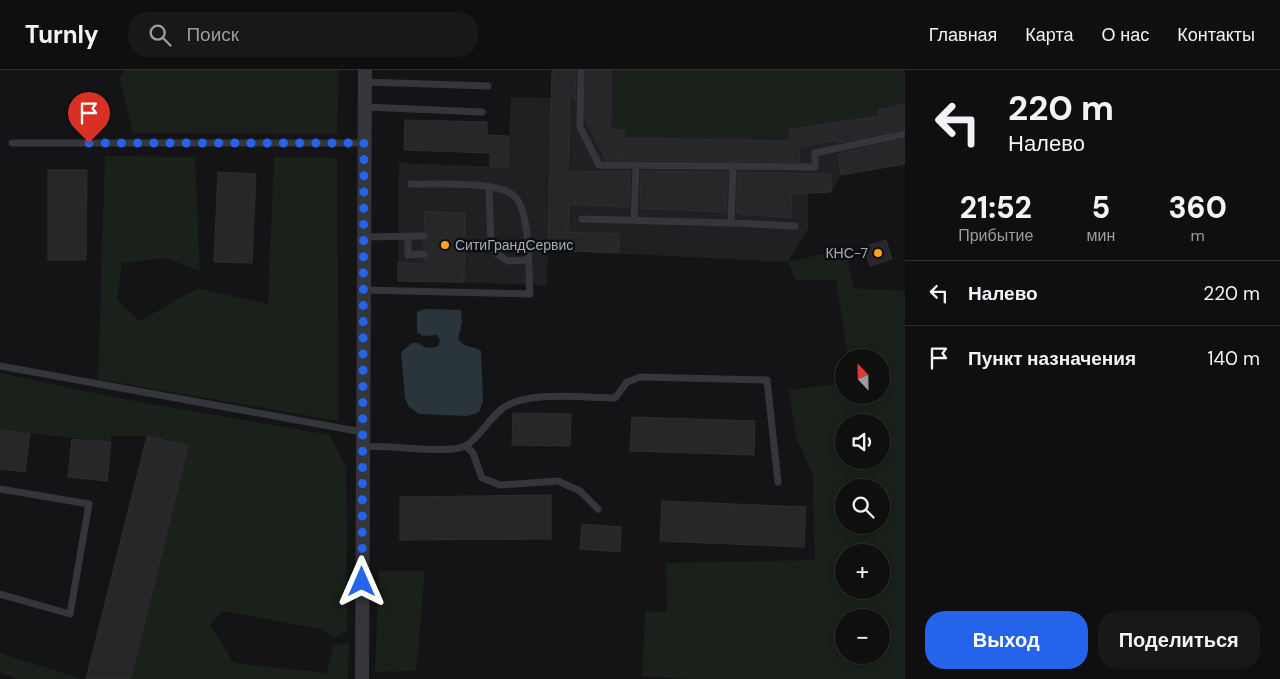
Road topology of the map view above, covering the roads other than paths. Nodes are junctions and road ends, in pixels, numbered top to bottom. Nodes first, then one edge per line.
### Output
1 (581, 70) edge
2 (365, 76) edge
3 (488, 86) dead end
4 (365, 107) junction
5 (482, 112) dead end
6 (905, 134) edge
7 (12, 143) dead end
8 (364, 143) junction
9 (636, 165) junction
10 (733, 166) junction
11 (411, 184) dead end
12 (489, 187) junction
13 (582, 218) dead end
14 (634, 220) junction
15 (731, 223) junction
16 (795, 226) dead end
17 (424, 236) dead end
18 (364, 237) junction
19 (408, 237) junction
20 (424, 254) dead end
21 (528, 260) junction
22 (364, 290) junction
23 (0, 366) edge
24 (362, 432) junction
25 (466, 446) junction
26 (362, 447) junction
27 (778, 482) dead end
28 (0, 489) edge
29 (598, 509) dead end
30 (0, 594) edge
31 (362, 679) edge

1 - 9 lane
2 - 3 lane
2 - 4 street
4 - 5 lane
4 - 8 street
6 - 10 lane
7 - 8 lane
8 - 18 street
9 - 10 lane
9 - 14 lane
10 - 15 lane
11 - 12 lane
12 - 21 lane
12 - 21 lane
13 - 14 lane
14 - 15 lane
15 - 16 lane
17 - 19 lane
18 - 19 lane
18 - 22 street
19 - 20 lane
21 - 22 lane
22 - 24 street
23 - 24 lane
24 - 26 street
25 - 26 lane
25 - 27 lane
25 - 29 lane
26 - 31 street
28 - 30 lane

